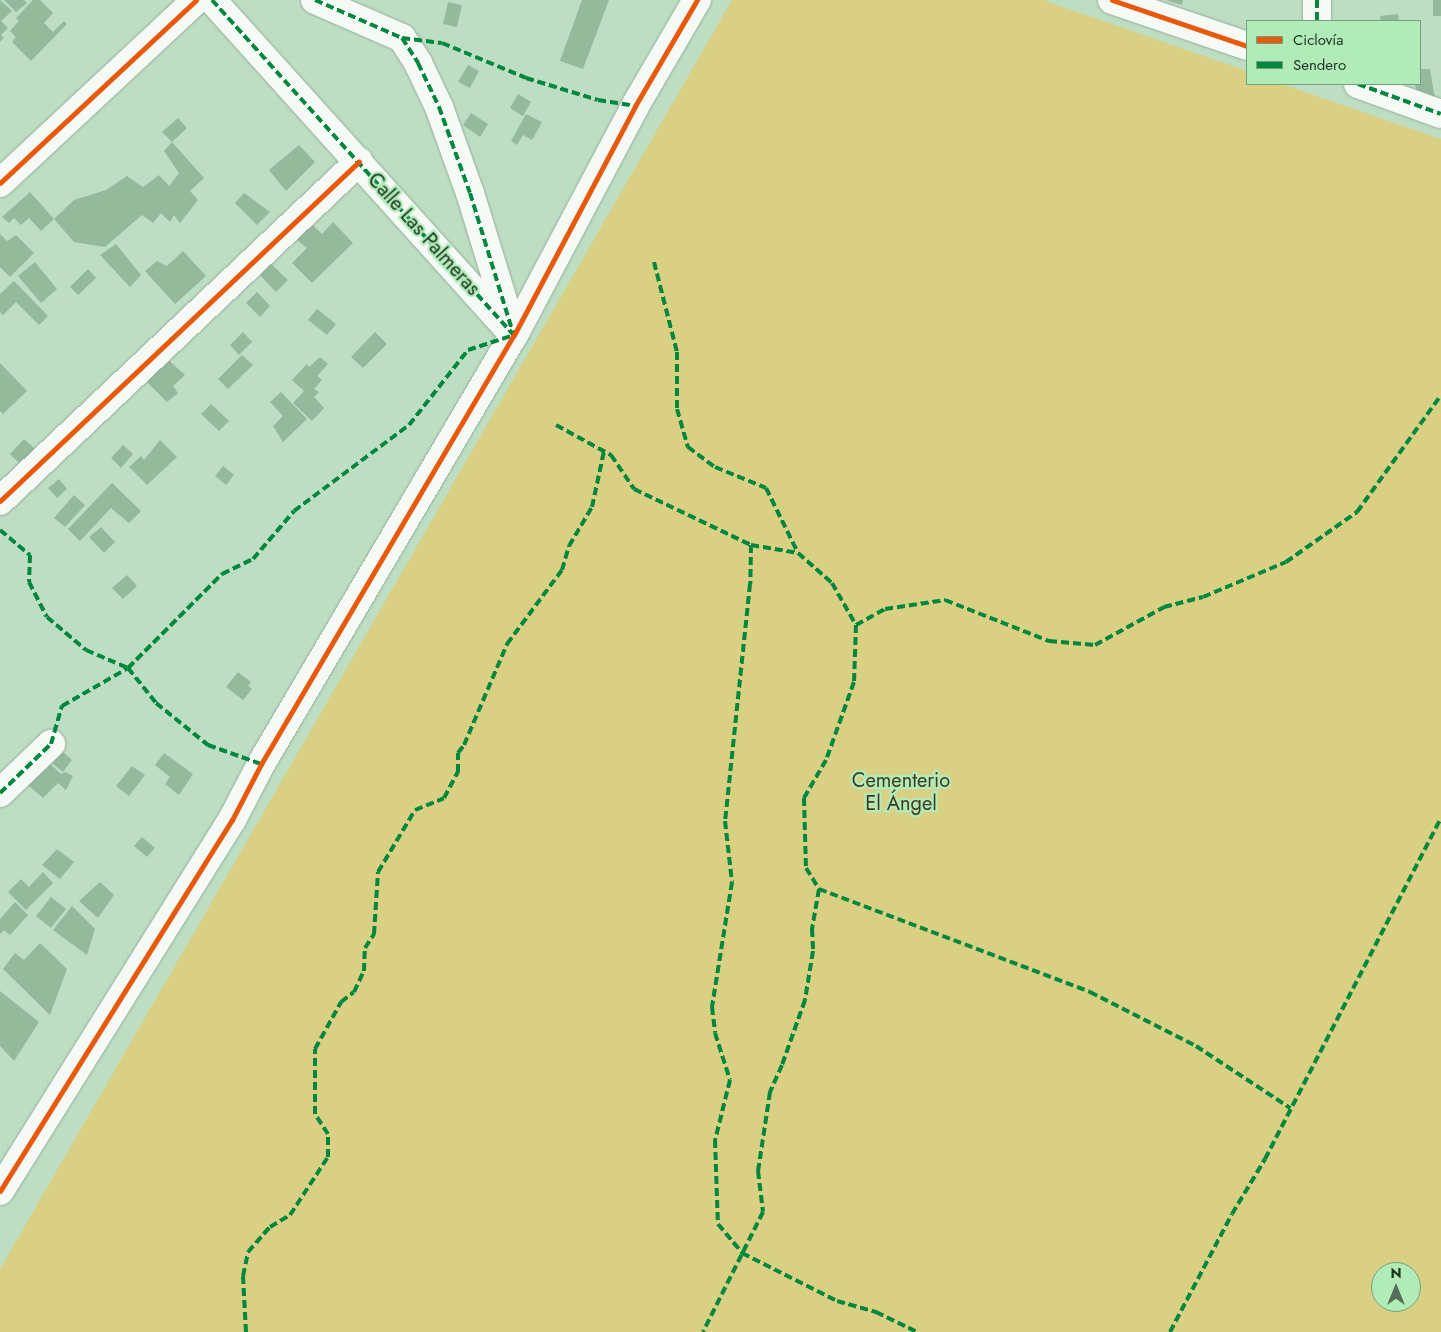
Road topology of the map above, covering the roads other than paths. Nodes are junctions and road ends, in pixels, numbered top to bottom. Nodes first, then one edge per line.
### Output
1 (196, 0) edge
2 (212, 0) edge
3 (315, 0) edge
4 (697, 0) edge
5 (1317, 0) edge
6 (1122, 2) edge
7 (1317, 20) edge
8 (1246, 46) edge
9 (1361, 85) edge
10 (1441, 114) edge
11 (359, 161) junction
12 (0, 183) edge
13 (514, 335) junction
14 (0, 501) edge
15 (51, 744) dead end
16 (0, 793) edge
17 (0, 1191) edge

1 - 12 street
2 - 11 street, Calle Las Palmeras
3 - 13 street
4 - 13 street
5 - 7 street
6 - 8 street
9 - 10 street
11 - 13 street, Calle Las Palmeras
11 - 14 street
13 - 17 street
15 - 16 street

